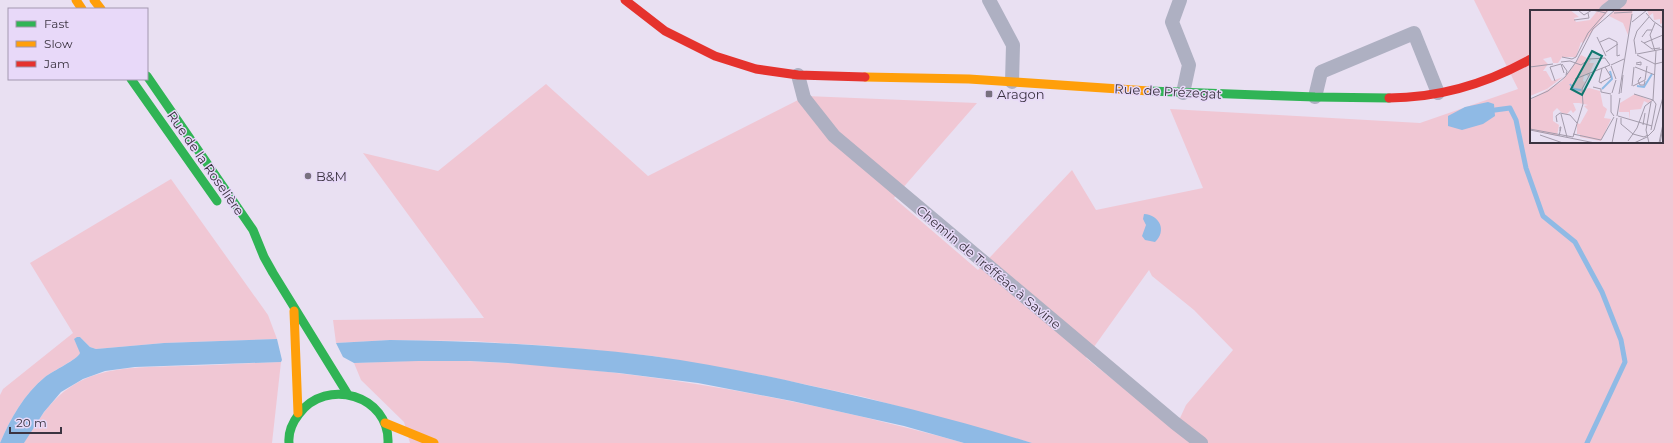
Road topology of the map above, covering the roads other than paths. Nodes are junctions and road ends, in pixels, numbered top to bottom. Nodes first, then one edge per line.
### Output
1 (94, 0) edge
2 (625, 0) edge
3 (989, 0) edge
4 (1180, 0) edge
5 (1620, 0) edge
6 (100, 8) edge
7 (1607, 10) edge
8 (1530, 59) edge
9 (798, 75) junction
10 (148, 77) edge
11 (132, 80) edge
12 (1012, 82) junction
13 (1183, 93) junction
14 (1438, 93) junction
15 (1315, 97) junction
16 (224, 211) dead end
17 (247, 242) dead end
18 (264, 257) junction
19 (294, 309) junction
20 (347, 393) junction
21 (298, 413) junction
22 (384, 423) junction
23 (289, 443) edge
24 (388, 443) edge
25 (434, 443) edge
26 (1201, 443) edge

1 - 6 street
2 - 9 street, Rue de Prézegat
3 - 12 street
4 - 13 street
5 - 7 street
8 - 14 street, Rue de Prézegat
9 - 12 street, Rue de Prézegat
9 - 26 street, Chemin de Tréfféac à Savine
10 - 18 street, Rue de la Roselière
11 - 16 street, Rue de la Roselière
12 - 13 street, Rue de Prézegat
13 - 15 street, Rue de Prézegat
14 - 15 street, Rue de Prézegat
14 - 15 street
17 - 18 street, Rue de la Roselière
18 - 19 street, Rue de la Roselière
19 - 20 street, Rue de la Roselière
19 - 21 street, Rue de la Roselière
20 - 21 street
20 - 22 street
21 - 23 street
22 - 24 street
22 - 25 street

